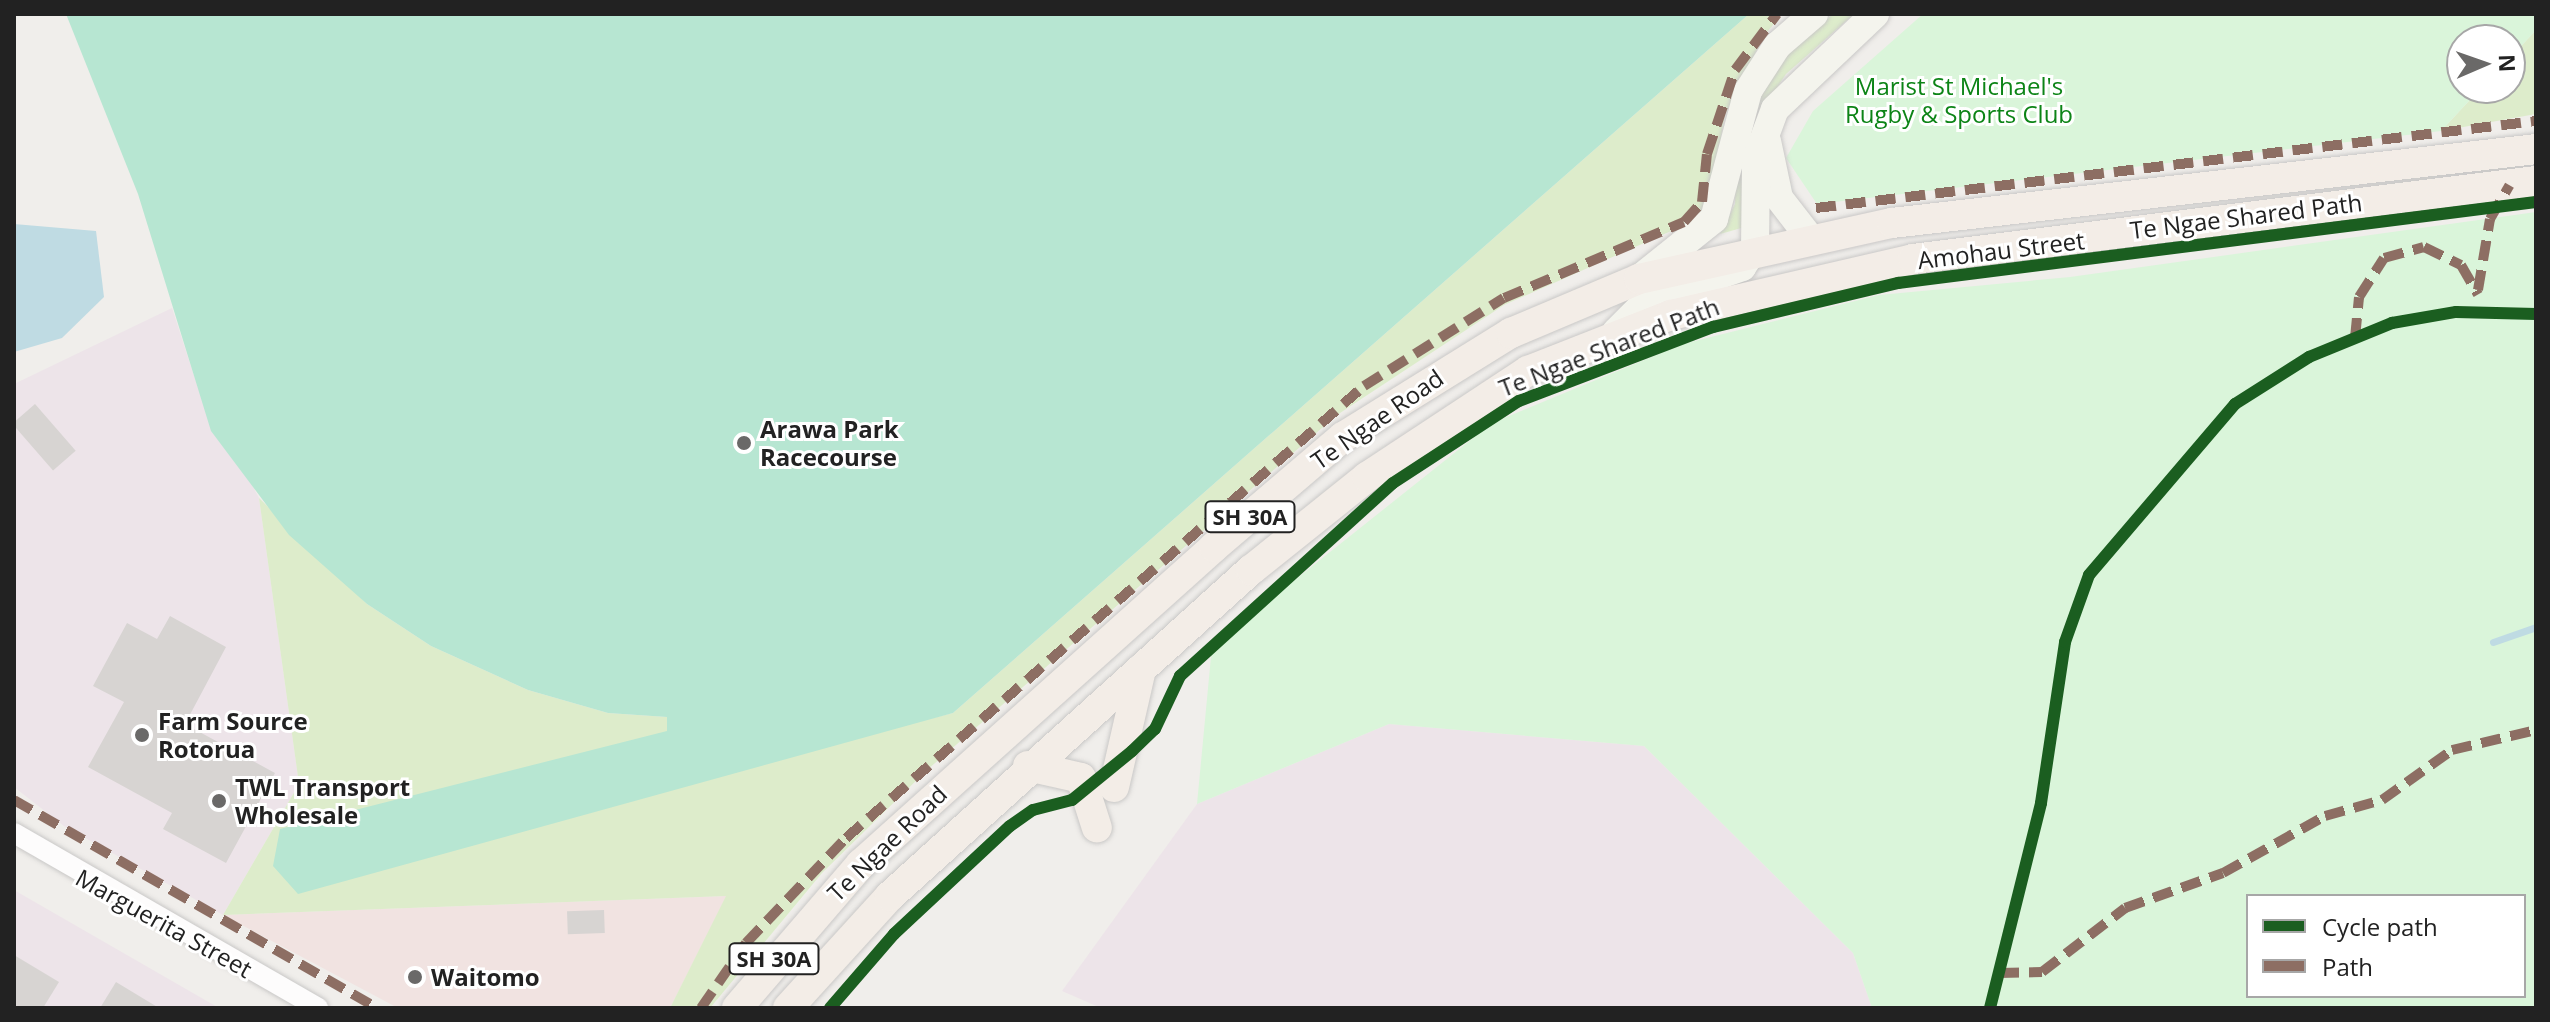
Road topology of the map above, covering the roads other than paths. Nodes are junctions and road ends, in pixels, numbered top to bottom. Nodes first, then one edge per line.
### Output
1 (1814, 14) edge
2 (1875, 14) edge
3 (1766, 132) junction
4 (2536, 149) edge
5 (2536, 181) edge
6 (1810, 238) junction
7 (1755, 248) junction
8 (1639, 279) junction
9 (1616, 332) junction
10 (1141, 667) junction
11 (1028, 766) junction
12 (1114, 787) dead end
13 (1097, 828) dead end
14 (14, 833) edge
15 (318, 1008) edge
16 (737, 1008) edge
17 (788, 1008) edge

1 - 8 street, Te Ngae Road
2 - 3 street
3 - 6 street
3 - 7 street
4 - 6 main road, Amohau Street / SH 30A
5 - 9 main road, Amohau Street / SH 30A
6 - 7 main road, Amohau Street / SH 30A
7 - 8 main road, Amohau Street / SH 30A
7 - 9 street, Te Ngae Road
8 - 16 main road, Te Ngae Road / SH 30A
9 - 10 main road, Te Ngae Road / SH 30A
10 - 11 main road, Te Ngae Road / SH 30A
10 - 12 main road
11 - 13 main road
11 - 17 main road, Te Ngae Road / SH 30A
14 - 15 street, Marguerita Street

